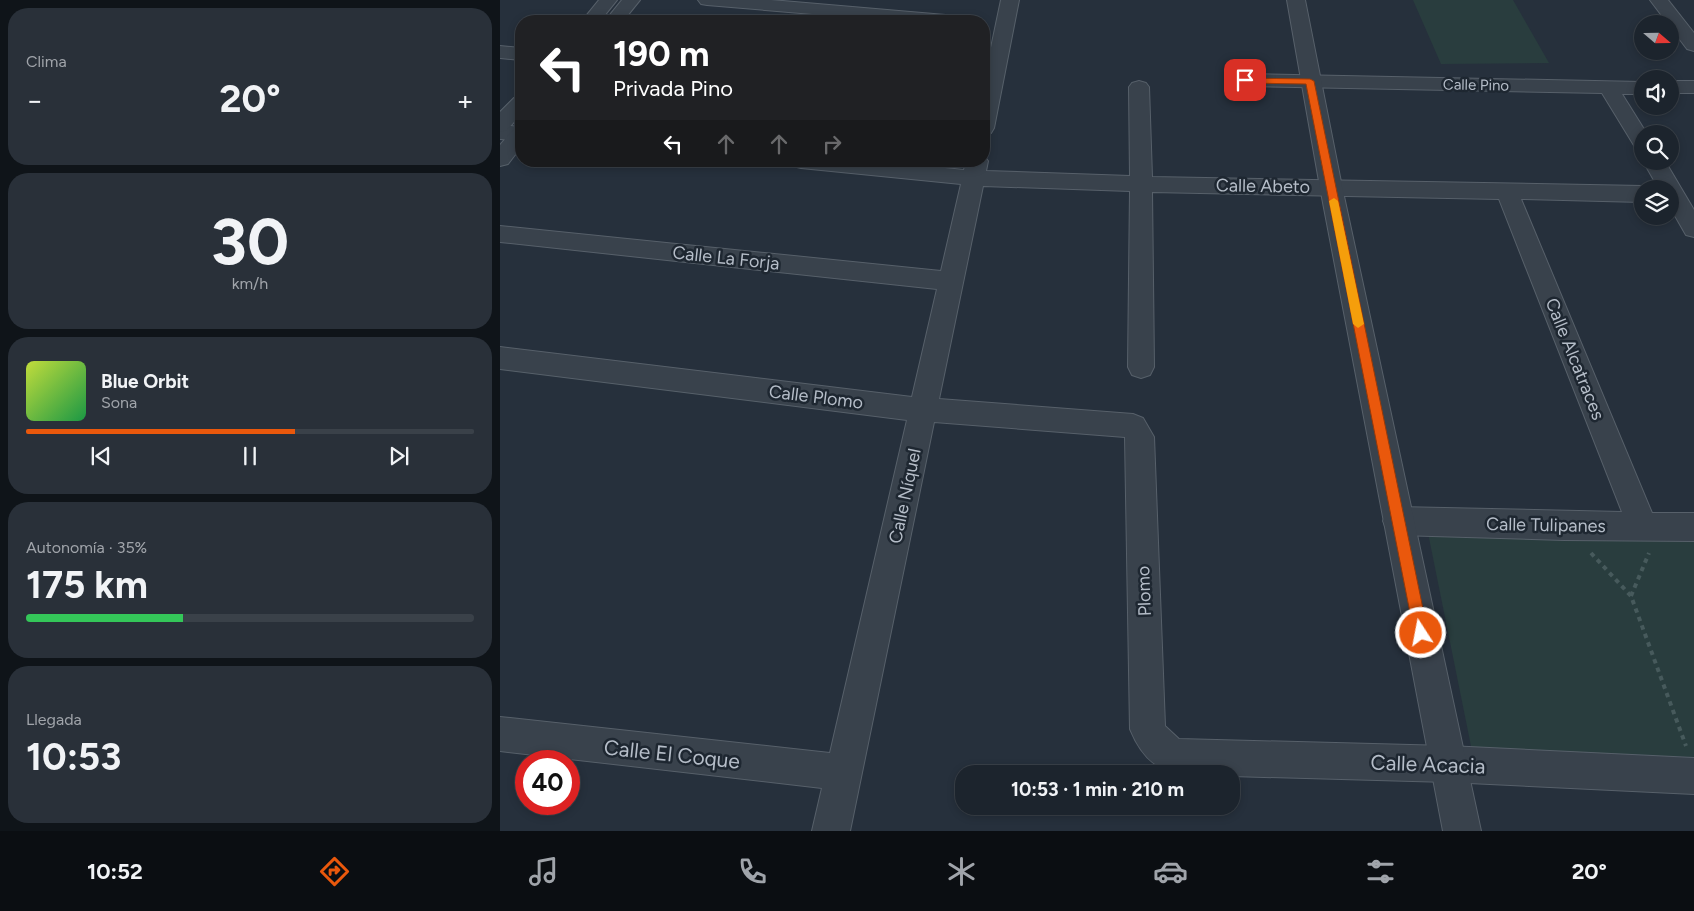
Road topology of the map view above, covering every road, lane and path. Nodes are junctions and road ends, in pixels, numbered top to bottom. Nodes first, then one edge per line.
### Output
1 (608, 0) edge
2 (631, 0) edge
3 (707, 0) edge
4 (1010, 0) edge
5 (1296, 0) edge
6 (1659, 0) edge
7 (596, 15) edge
8 (619, 15) edge
9 (886, 15) edge
10 (1694, 45) edge
11 (500, 52) edge
12 (515, 53) edge
13 (990, 76) edge
14 (1245, 80) dead end
15 (1310, 81) junction
16 (1139, 87) dead end
17 (1694, 87) edge
18 (1610, 88) junction
19 (1634, 88) edge
20 (1679, 88) edge
21 (515, 109) edge
22 (500, 125) edge
23 (1634, 128) edge
24 (500, 132) edge
25 (515, 133) edge
26 (515, 141) edge
27 (500, 159) edge
28 (918, 167) edge
29 (976, 170) edge
30 (1661, 170) edge
31 (1668, 180) edge
32 (1141, 184) junction
33 (1331, 187) junction
34 (1508, 192) junction
35 (1634, 194) edge
36 (1679, 194) edge
37 (1694, 230) edge
38 (500, 234) edge
39 (952, 281) junction
40 (500, 358) edge
41 (1141, 368) dead end
42 (924, 410) junction
43 (1133, 426) joint
44 (1398, 521) junction
45 (1564, 526) junction
46 (1694, 526) edge
47 (1652, 527) junction
48 (1631, 596) junction
49 (500, 734) edge
50 (1164, 752) joint
51 (1691, 762) edge
52 (1448, 764) junction
53 (844, 773) junction
54 (831, 831) edge
55 (1462, 831) edge

1 - 7 street
2 - 8 street
3 - 9 street
4 - 13 street
5 - 15 street
6 - 10 street
11 - 12 street
14 - 15 street, Calle Pino
15 - 18 street, Calle Pino
15 - 33 street
16 - 32 street
17 - 20 street
18 - 19 street, Calle Pino
18 - 23 street
21 - 22 street
24 - 25 street
26 - 27 street
28 - 29 street, Calle Abeto
29 - 32 street, Calle Abeto
29 - 39 street, Calle Níquel
30 - 31 street
32 - 33 street, Calle Abeto
32 - 41 street
33 - 34 street, Calle Abeto
33 - 44 street
34 - 35 street, Calle Abeto
34 - 47 street, Calle Alcatraces
36 - 37 street
38 - 39 street, Calle La Forja
39 - 42 street, Calle Níquel
40 - 42 street, Calle Plomo
42 - 43 street, Calle Plomo
42 - 53 street, Calle Níquel
43 - 50 street, Plomo
44 - 45 street, Calle Tulipanes
44 - 52 street
45 - 47 street, Calle Tulipanes
45 - 48 path
46 - 47 street, Calle Tulipanes
47 - 48 path
48 - 51 path
49 - 53 street, Calle El Coque
50 - 52 street, Calle Acacia
51 - 52 street, Calle Acacia
52 - 55 street
53 - 54 street, Calle Níquel

